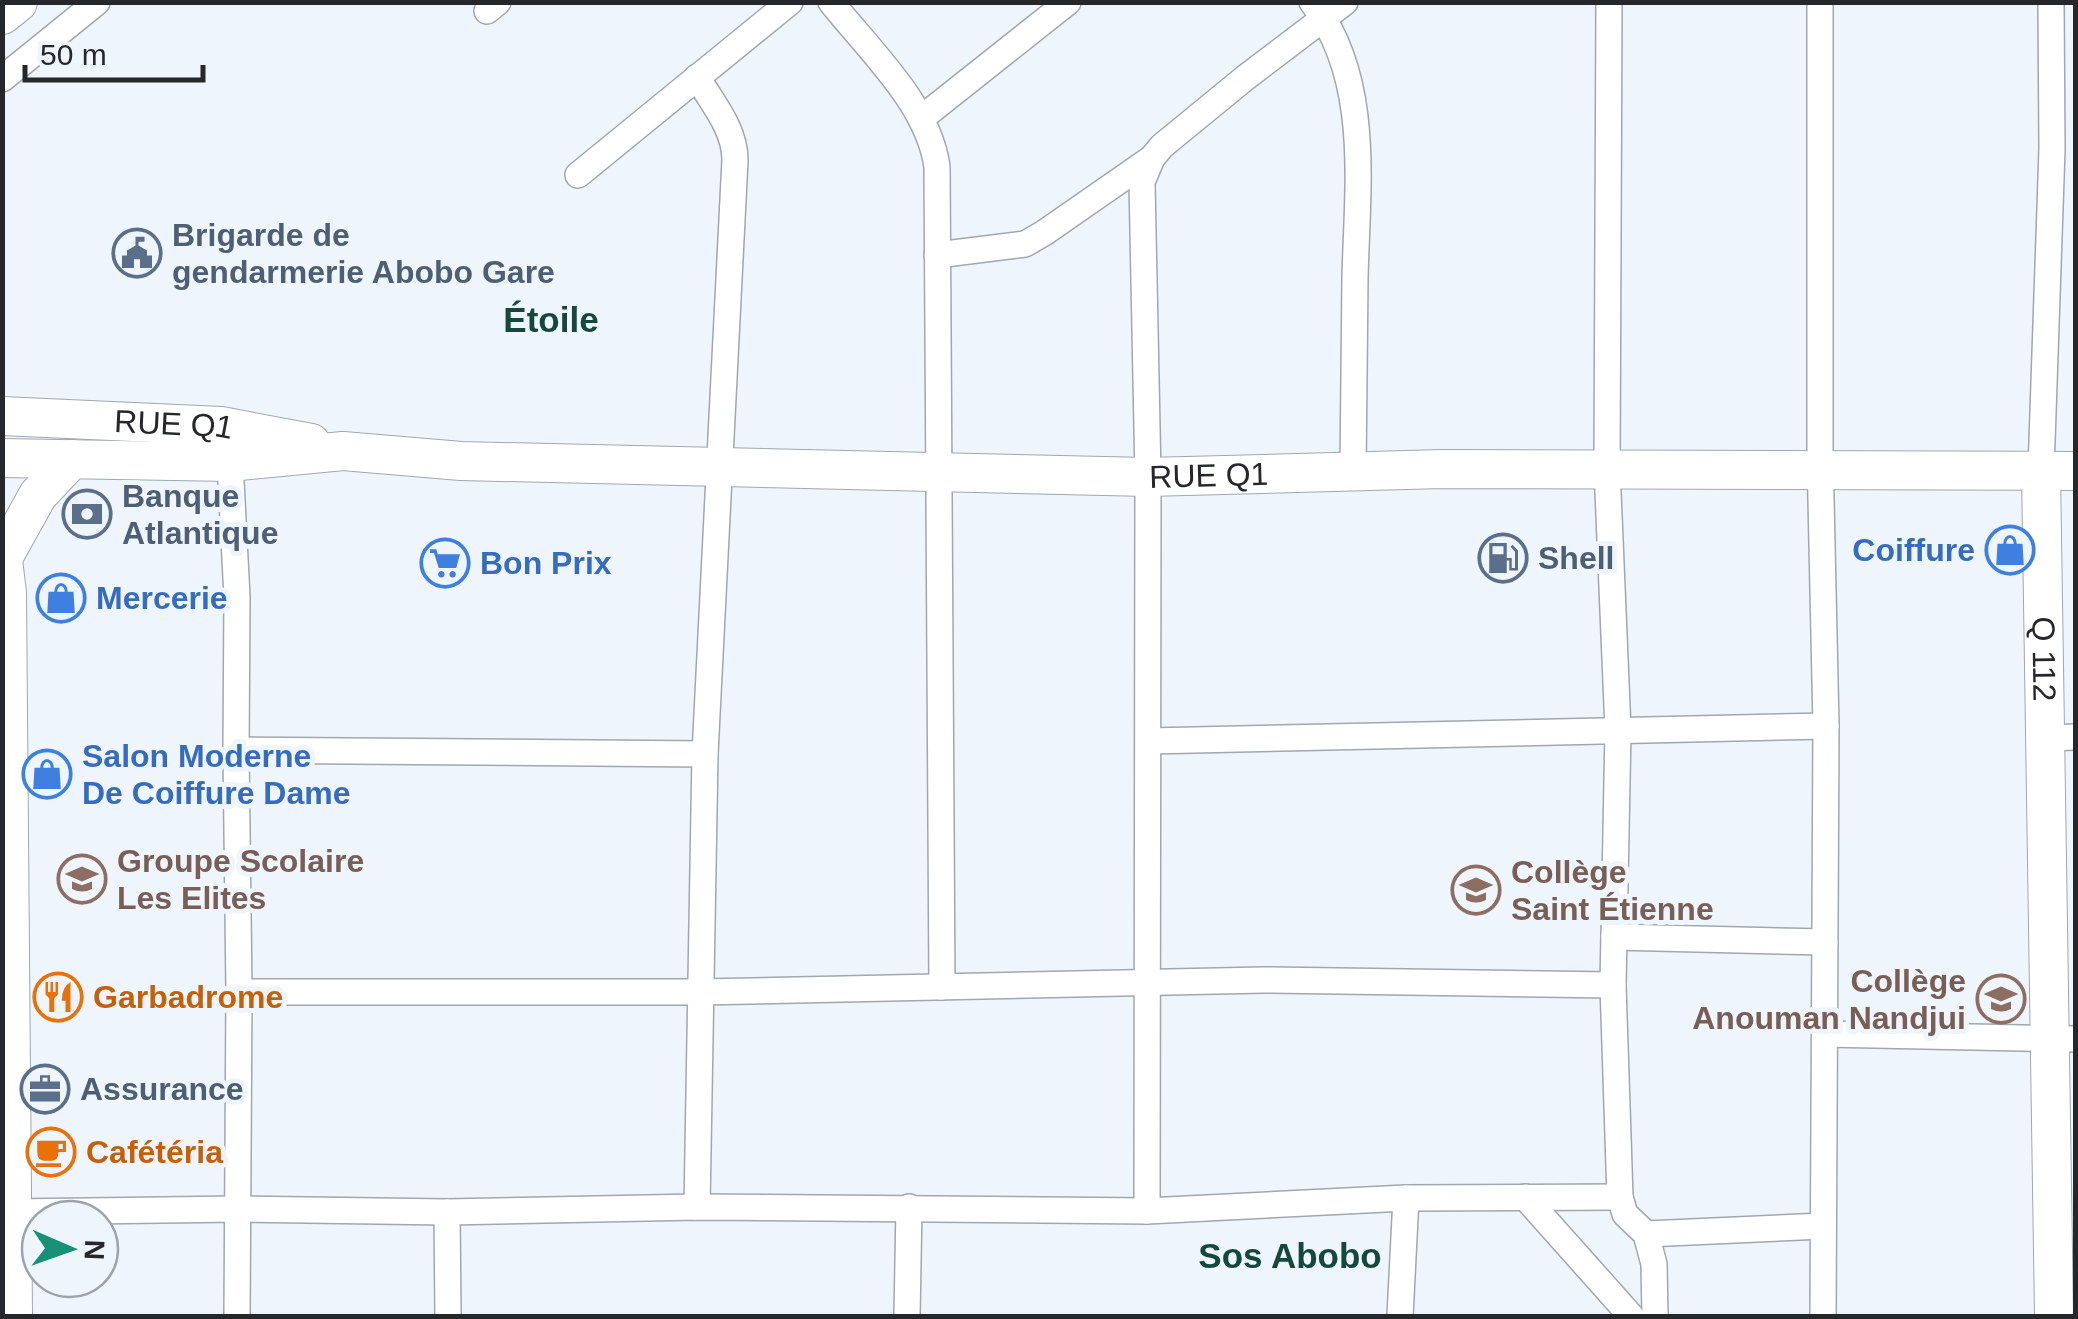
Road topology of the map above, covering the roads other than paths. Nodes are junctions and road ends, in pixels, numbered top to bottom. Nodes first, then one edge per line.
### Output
1 (17, 2) edge
2 (97, 2) edge
3 (790, 2) edge
4 (831, 2) edge
5 (1068, 2) edge
6 (1609, 2) edge
7 (1820, 2) edge
8 (2051, 2) edge
9 (1328, 8) edge
10 (2, 14) edge
11 (697, 77) junction
12 (2, 79) edge
13 (924, 117) junction
14 (1152, 158) junction
15 (578, 175) dead end
16 (937, 256) junction
17 (2, 416) edge
18 (343, 451) junction
19 (2, 458) edge
20 (72, 460) junction
21 (230, 462) junction
22 (1607, 468) junction
23 (1820, 469) junction
24 (720, 470) junction
25 (937, 470) junction
26 (1353, 470) junction
27 (2058, 471) edge
28 (1148, 477) junction
29 (4, 572) edge
30 (1826, 726) junction
31 (1618, 730) junction
32 (2061, 737) edge
33 (1148, 741) junction
34 (236, 750) junction
35 (705, 754) junction
36 (1614, 937) junction
37 (1825, 942) junction
38 (1148, 981) junction
39 (1613, 985) junction
40 (942, 987) junction
41 (239, 992) junction
42 (700, 992) junction
43 (7, 1027) edge
44 (1825, 1034) junction
45 (2063, 1039) edge
46 (1525, 1197) junction
47 (1620, 1197) junction
48 (1406, 1198) junction
49 (909, 1206) junction
50 (697, 1207) junction
51 (237, 1209) junction
52 (13, 1212) junction
53 (446, 1212) junction
54 (1148, 1212) junction
55 (1824, 1226) junction
56 (1646, 1234) junction
57 (2064, 1259) edge
58 (12, 1316) edge
59 (237, 1316) edge
60 (448, 1316) edge
61 (907, 1316) edge
62 (1400, 1316) edge
63 (1631, 1316) edge
64 (1655, 1316) edge
65 (1823, 1316) edge
66 (2054, 1316) edge

1 - 10 main road
2 - 12 street
3 - 11 street
4 - 13 street
5 - 13 street
6 - 22 street
7 - 23 street
8 - 27 street, Q 112
9 - 14 street
9 - 26 street
11 - 15 street
11 - 24 street
13 - 16 street
14 - 16 street
14 - 28 street
16 - 25 street
17 - 18 street, RUE Q1
18 - 21 street, RUE Q1
18 - 24 street, RUE Q1
19 - 20 street, RUE Q1
20 - 21 street, RUE Q1
20 - 29 street
21 - 34 street
22 - 23 street, RUE Q1
22 - 26 street, RUE Q1
22 - 31 street
23 - 27 street, RUE Q1
23 - 30 street
24 - 25 street, RUE Q1
24 - 35 street
25 - 28 street, RUE Q1
25 - 40 street
26 - 28 street, RUE Q1
27 - 32 street, Q 112
28 - 33 street
29 - 43 street
30 - 31 street
30 - 37 street
31 - 33 street
31 - 36 street
32 - 45 street, Q 112
33 - 38 street
34 - 35 street
34 - 41 street
35 - 42 street
36 - 37 street
36 - 39 street
37 - 44 street
38 - 39 street
38 - 40 street
38 - 54 street
39 - 47 street
40 - 42 street
41 - 42 street
41 - 51 street
42 - 50 street
43 - 52 street
44 - 45 street
44 - 55 street
45 - 57 street, Q 112
46 - 47 street
46 - 48 street
46 - 63 street
47 - 56 street
48 - 54 street
48 - 62 street
49 - 50 street
49 - 54 street
49 - 61 street
50 - 53 street
51 - 52 street
51 - 53 street
51 - 59 street
52 - 58 street
53 - 60 street
55 - 56 street
55 - 65 street
56 - 64 street
57 - 66 street, Q 112

